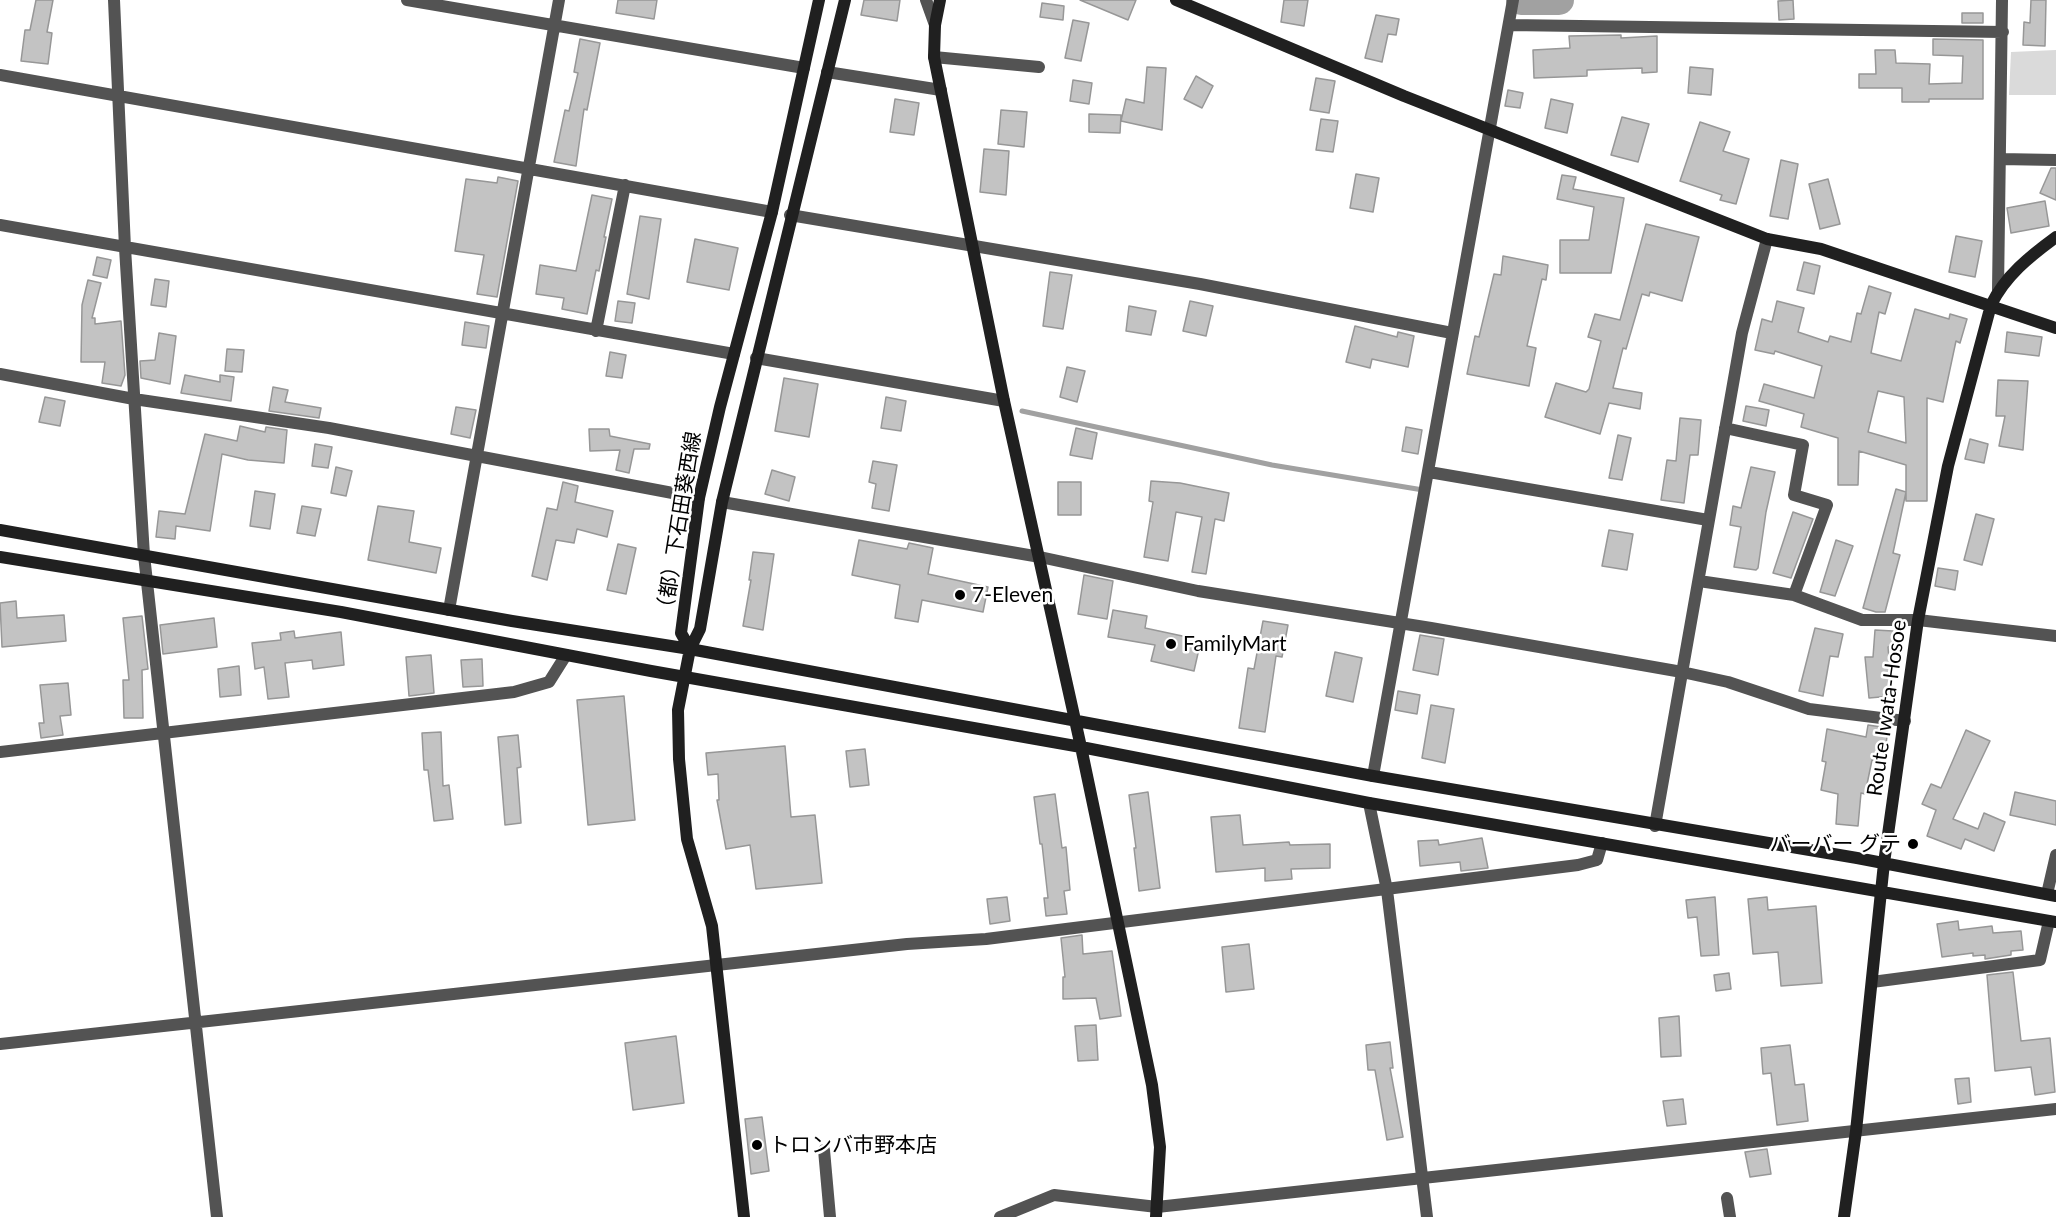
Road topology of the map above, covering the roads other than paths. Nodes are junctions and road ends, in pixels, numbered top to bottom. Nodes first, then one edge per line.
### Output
1 (114, 0) edge
2 (407, 0) edge
3 (559, 0) edge
4 (819, 0) edge
5 (845, 0) edge
6 (926, 0) edge
7 (940, 0) edge
8 (1176, 0) edge
9 (1513, 0) edge
10 (2002, 0) edge
11 (1510, 21) junction
12 (555, 24) junction
13 (935, 25) junction
14 (2003, 32) junction
15 (934, 57) junction
16 (804, 68) junction
17 (1039, 68) dead end
18 (827, 72) junction
19 (0, 75) edge
20 (941, 90) junction
21 (119, 96) junction
22 (1490, 129) junction
23 (2000, 159) junction
24 (2056, 160) edge
25 (529, 168) junction
26 (625, 185) junction
27 (772, 212) junction
28 (790, 215) junction
29 (0, 225) edge
30 (2056, 237) edge
31 (1767, 238) junction
32 (125, 248) junction
33 (974, 248) junction
34 (1998, 290) junction
35 (1991, 305) junction
36 (504, 314) junction
37 (2056, 328) edge
38 (596, 331) junction
39 (1452, 333) junction
40 (734, 354) junction
41 (756, 358) junction
42 (0, 375) edge
43 (134, 399) junction
44 (1004, 401) junction
45 (1725, 428) junction
46 (477, 455) junction
47 (1429, 472) junction
48 (699, 498) junction
49 (722, 502) junction
50 (1707, 520) junction
51 (0, 530) edge
52 (144, 555) junction
53 (0, 557) edge
54 (1040, 557) junction
55 (148, 579) junction
56 (1699, 581) junction
57 (1794, 595) junction
58 (449, 610) junction
59 (1918, 621) junction
60 (1402, 623) junction
61 (2056, 636) edge
62 (690, 649) junction
63 (566, 655) junction
64 (1682, 672) junction
65 (686, 677) junction
66 (1076, 721) junction
67 (1905, 722) junction
68 (165, 734) junction
69 (1081, 747) junction
70 (0, 752) edge
71 (1373, 776) junction
72 (1369, 803) junction
73 (1655, 826) junction
74 (1602, 843) junction
75 (2056, 855) edge
76 (1884, 863) junction
77 (1388, 890) junction
78 (1881, 891) junction
79 (2052, 895) edge
80 (1119, 921) junction
81 (2052, 921) edge
82 (717, 965) junction
83 (1872, 981) junction
84 (197, 1022) junction
85 (0, 1044) edge
86 (2056, 1109) edge
87 (1856, 1131) junction
88 (824, 1150) dead end
89 (1423, 1177) junction
90 (1727, 1198) dead end
91 (1024, 1212) edge
92 (1156, 1212) edge
93 (217, 1217) edge
94 (744, 1217) edge
95 (830, 1217) edge
96 (999, 1217) edge
97 (1427, 1217) edge
98 (1730, 1217) edge
99 (1844, 1217) edge

1 - 21 street
2 - 12 street
3 - 12 street
4 - 16 street, （都）下石田葵西線
5 - 18 street, （都）下石田葵西線
6 - 13 street
7 - 13 street
8 - 22 street
9 - 11 street
10 - 14 street
11 - 14 street
11 - 22 street
12 - 16 street
12 - 25 street
13 - 15 street
14 - 23 street
15 - 17 street
15 - 20 street
16 - 27 street, （都）下石田葵西線
18 - 20 street
18 - 28 street, （都）下石田葵西線
19 - 21 street
20 - 33 street
21 - 25 street
21 - 32 street
22 - 31 street
22 - 39 street
23 - 24 street
23 - 34 street
25 - 26 street
25 - 36 street
26 - 27 street
26 - 38 street
27 - 40 street, （都）下石田葵西線
28 - 33 street
28 - 41 street, （都）下石田葵西線
29 - 32 street
30 - 34 street, Route Iwata-Hosoe
31 - 35 street
31 - 45 street
32 - 36 street
32 - 43 street
33 - 39 street
33 - 44 street
34 - 35 street, Route Iwata-Hosoe
35 - 37 street
35 - 59 street, Route Iwata-Hosoe
36 - 38 street
36 - 46 street
38 - 40 street
39 - 47 street
40 - 48 street, （都）下石田葵西線
41 - 44 street
41 - 49 street, （都）下石田葵西線
42 - 43 street
43 - 46 street
43 - 52 street
44 - 54 street
45 - 50 street
45 - 57 street
46 - 48 street
46 - 58 street
47 - 50 street
47 - 60 street
48 - 62 street, （都）下石田葵西線
49 - 54 street
49 - 62 street, （都）下石田葵西線
50 - 56 street
51 - 52 street
52 - 55 street
52 - 58 street
53 - 55 street
54 - 60 street
54 - 66 street
55 - 63 street
55 - 68 street
56 - 57 street
56 - 64 street
57 - 59 street
58 - 62 street
59 - 61 street
59 - 67 street, Route Iwata-Hosoe
60 - 64 street
60 - 71 street
62 - 65 street
62 - 66 street
63 - 65 street
63 - 68 street
64 - 67 street
64 - 73 street
65 - 69 street
65 - 82 street
66 - 69 street
66 - 71 street
67 - 76 street, Route Iwata-Hosoe
68 - 70 street
68 - 84 street
69 - 72 street
69 - 80 street
71 - 73 street
72 - 74 street
72 - 77 street
73 - 76 street
74 - 77 street
74 - 78 street
75 - 79 street
76 - 78 street, Route Iwata-Hosoe
76 - 79 street
77 - 80 street
77 - 89 street
78 - 81 street
78 - 83 street, Route Iwata-Hosoe
80 - 82 street
80 - 92 street
81 - 83 street
82 - 84 street
82 - 94 street
83 - 87 street, Route Iwata-Hosoe
84 - 85 street
84 - 93 street
86 - 87 street
87 - 89 street
87 - 99 street, Route Iwata-Hosoe
88 - 95 street
89 - 92 street
89 - 97 street
90 - 98 street
91 - 92 street
91 - 96 street

